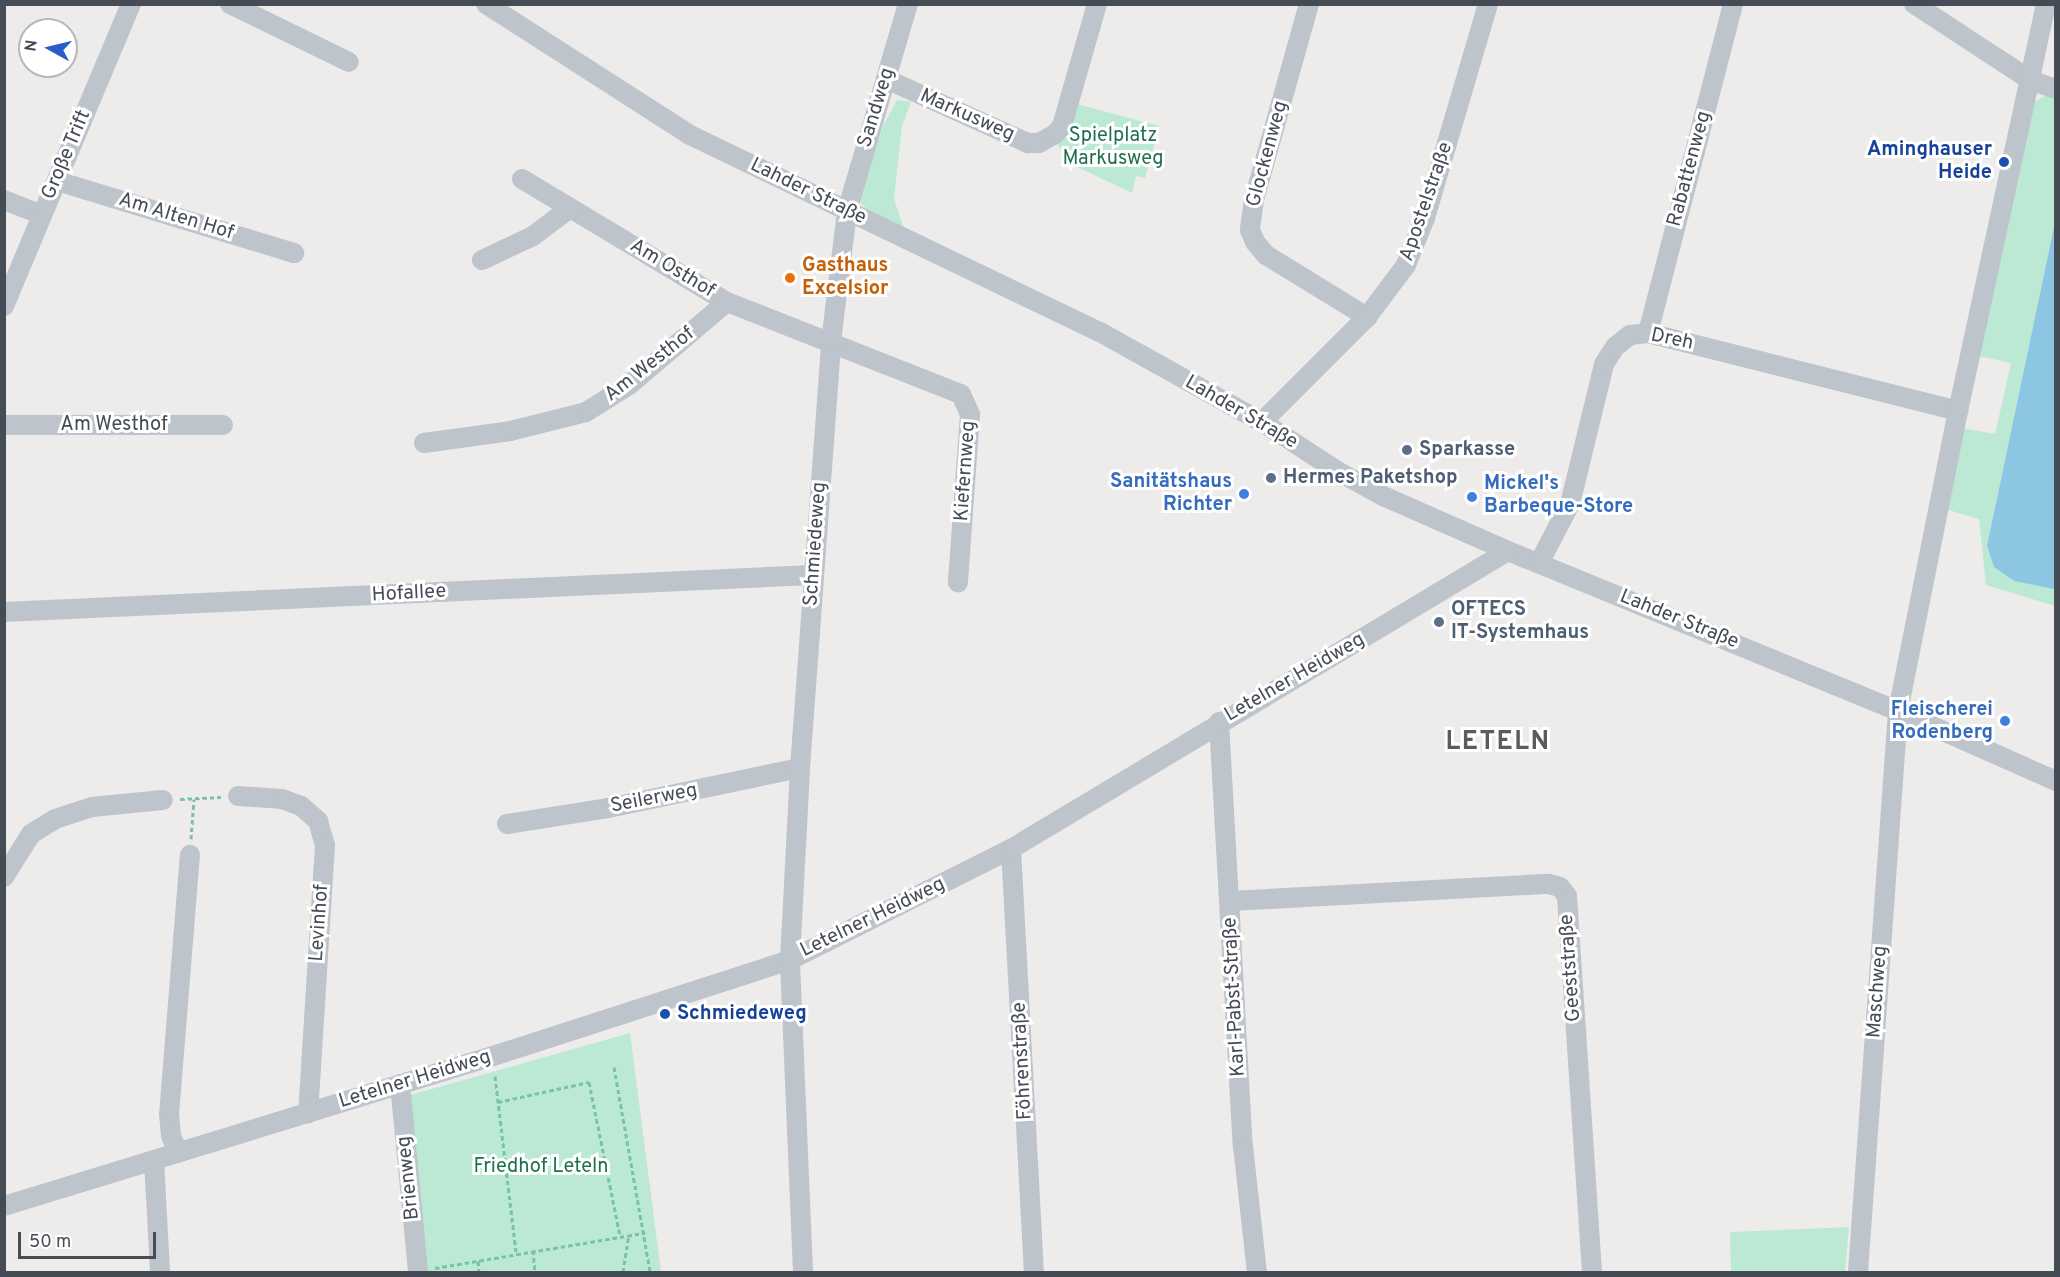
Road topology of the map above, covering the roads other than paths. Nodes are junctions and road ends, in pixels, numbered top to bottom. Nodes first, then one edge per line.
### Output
1 (131, 4) edge
2 (230, 4) edge
3 (486, 4) edge
4 (908, 4) edge
5 (1097, 4) edge
6 (1309, 4) edge
7 (1488, 4) edge
8 (1733, 4) edge
9 (1914, 4) edge
10 (2046, 4) edge
11 (349, 62) dead end
12 (886, 79) junction
13 (2030, 80) junction
14 (2055, 89) edge
15 (522, 179) dead end
16 (57, 181) junction
17 (4, 200) edge
18 (570, 208) junction
19 (847, 211) junction
20 (42, 214) junction
21 (294, 253) dead end
22 (482, 260) dead end
23 (728, 302) junction
24 (4, 306) edge
25 (1366, 317) junction
26 (1648, 333) junction
27 (831, 342) junction
28 (1958, 411) junction
29 (1262, 422) junction
30 (4, 425) edge
31 (224, 425) dead end
32 (424, 443) dead end
33 (1508, 551) junction
34 (1539, 563) junction
35 (813, 575) junction
36 (958, 584) dead end
37 (4, 612) edge
38 (1898, 711) junction
39 (1220, 722) junction
40 (800, 768) junction
41 (2055, 781) edge
42 (238, 796) road end
43 (163, 800) road end
44 (507, 824) dead end
45 (1011, 849) junction
46 (190, 855) road end
47 (4, 877) edge
48 (1231, 901) junction
49 (790, 960) junction
50 (400, 1084) junction
51 (308, 1113) junction
52 (178, 1153) junction
53 (154, 1160) junction
54 (4, 1206) edge
55 (160, 1272) edge
56 (418, 1272) edge
57 (803, 1272) edge
58 (1034, 1272) edge
59 (1257, 1272) edge
60 (1592, 1272) edge
61 (1858, 1272) edge

1 - 16 street, Große Trift
2 - 11 street
3 - 19 street, Lahder Straße
4 - 12 street, Sandweg
5 - 12 street, Markusweg
6 - 25 street, Glockenweg
7 - 25 street, Apostelstraße
8 - 26 street, Rabattenweg
9 - 13 street
10 - 13 street
12 - 19 street, Sandweg
13 - 14 street
13 - 28 street
15 - 18 street, Am Osthof
16 - 20 street, Große Trift
16 - 21 street, Am Alten Hof
17 - 20 street
18 - 22 street
18 - 23 street, Am Osthof
19 - 27 street, Schmiedeweg
19 - 29 street, Lahder Straße
20 - 24 street, Große Trift
23 - 27 street, Am Osthof
23 - 32 street, Am Westhof
25 - 29 street, Apostelstraße
26 - 28 street, Dreh
26 - 34 street, Dreh
27 - 35 street, Schmiedeweg
27 - 36 street, Kiefernweg
28 - 38 street
29 - 33 street, Lahder Straße
30 - 31 street, Am Westhof
33 - 34 street, Lahder Straße
33 - 39 street, Letelner Heidweg
34 - 38 street, Lahder Straße
35 - 37 street, Hofallee
35 - 40 street, Schmiedeweg
38 - 41 street, Lahder Straße
38 - 61 street, Maschweg
39 - 45 street, Letelner Heidweg
39 - 48 street, Karl-Pabst-Straße
40 - 44 street, Seilerweg
40 - 49 street, Schmiedeweg
42 - 51 street, Levinhof
43 - 47 street
45 - 49 street, Letelner Heidweg
45 - 58 street, Föhrenstraße
46 - 52 street
48 - 59 street, Karl-Pabst-Straße
48 - 60 street, Geeststraße
49 - 50 street, Letelner Heidweg
49 - 57 street, Schmiedeweg
50 - 51 street, Letelner Heidweg
50 - 56 street, Brienweg
51 - 52 street, Letelner Heidweg
52 - 53 street, Letelner Heidweg
53 - 54 street, Letelner Heidweg
53 - 55 street

